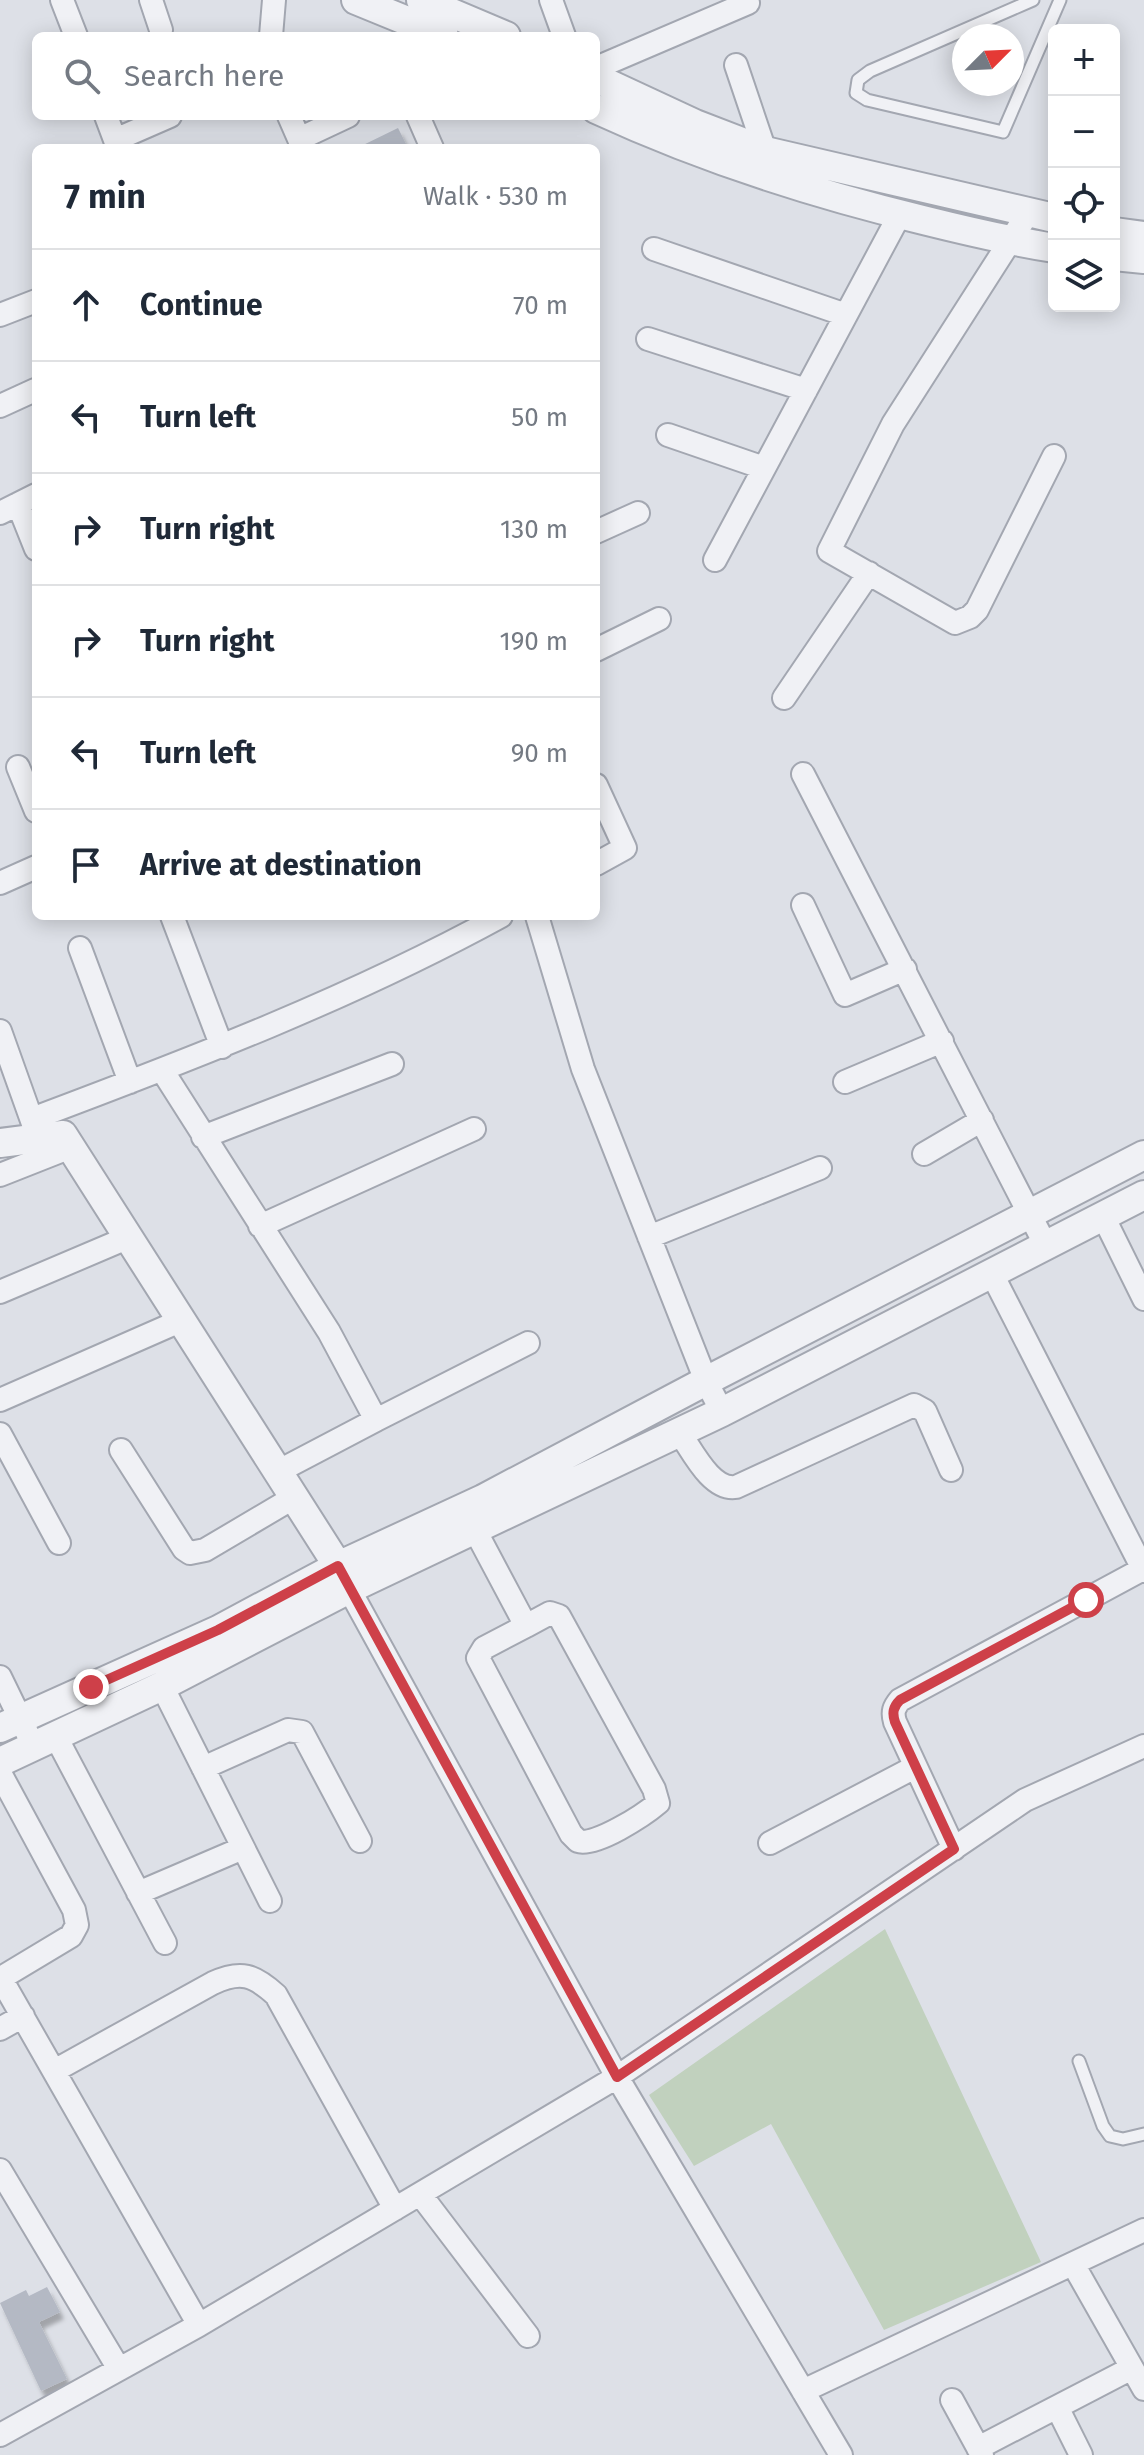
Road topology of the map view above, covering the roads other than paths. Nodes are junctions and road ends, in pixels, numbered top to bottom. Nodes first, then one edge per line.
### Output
1 (62, 0) edge
2 (151, 0) edge
3 (274, 0) edge
4 (356, 0) edge
5 (421, 0) edge
6 (551, 0) edge
7 (1033, 0) edge
8 (1060, 0) edge
9 (748, 3) dead end
10 (465, 18) edge
11 (161, 30) dead end
12 (74, 32) edge
13 (271, 32) edge
14 (434, 32) edge
15 (497, 32) edge
16 (563, 32) edge
17 (736, 65) dead end
18 (600, 66) edge
19 (600, 80) edge
20 (600, 111) edge
21 (108, 120) edge
22 (162, 120) edge
23 (291, 120) edge
24 (341, 120) edge
25 (420, 120) edge
26 (117, 144) edge
27 (301, 144) edge
28 (430, 144) edge
29 (765, 151) junction
30 (900, 214) junction
31 (1041, 216) edge
32 (1120, 233) edge
33 (1144, 236) edge
34 (1012, 241) junction
35 (1048, 247) edge
36 (654, 249) dead end
37 (1120, 257) edge
38 (1144, 259) edge
39 (32, 303) edge
40 (0, 315) edge
41 (846, 315) junction
42 (648, 339) dead end
43 (806, 390) junction
44 (32, 391) edge
45 (0, 406) edge
46 (668, 435) dead end
47 (1054, 456) dead end
48 (764, 468) junction
49 (18, 504) edge
50 (638, 513) dead end
51 (600, 530) edge
52 (32, 539) edge
53 (715, 560) dead end
54 (869, 573) junction
55 (659, 619) dead end
56 (600, 648) edge
57 (784, 698) dead end
58 (18, 767) dead end
59 (803, 774) dead end
60 (600, 794) edge
61 (32, 801) edge
62 (600, 862) edge
63 (32, 869) edge
64 (0, 883) edge
65 (803, 905) dead end
66 (174, 920) edge
67 (494, 920) edge
68 (538, 920) edge
69 (80, 948) dead end
70 (905, 969) junction
71 (0, 1031) edge
72 (942, 1041) junction
73 (222, 1047) junction
74 (392, 1064) dead end
75 (162, 1070) junction
76 (130, 1082) junction
77 (845, 1082) dead end
78 (982, 1120) junction
79 (35, 1129) junction
80 (474, 1129) dead end
81 (203, 1137) junction
82 (0, 1143) edge
83 (71, 1147) junction
84 (924, 1154) dead end
85 (1144, 1155) edge
86 (820, 1168) dead end
87 (0, 1175) edge
88 (1144, 1195) edge
89 (1030, 1214) junction
90 (1103, 1216) junction
91 (260, 1226) junction
92 (649, 1237) junction
93 (127, 1238) junction
94 (1046, 1246) junction
95 (992, 1274) junction
96 (0, 1292) edge
97 (1144, 1299) edge
98 (180, 1321) junction
99 (528, 1343) dead end
100 (706, 1381) junction
101 (0, 1400) edge
102 (722, 1412) junction
103 (376, 1420) junction
104 (679, 1432) junction
105 (0, 1434) edge
106 (121, 1450) dead end
107 (951, 1470) dead end
108 (277, 1472) junction
109 (293, 1498) junction
110 (475, 1530) junction
111 (59, 1543) dead end
112 (1143, 1570) edge
113 (344, 1577) junction
114 (526, 1626) junction
115 (0, 1677) edge
116 (162, 1686) junction
117 (10, 1724) edge
118 (45, 1742) junction
119 (1144, 1746) edge
120 (0, 1762) edge
121 (915, 1767) junction
122 (203, 1768) junction
123 (0, 1773) edge
124 (360, 1841) dead end
125 (770, 1843) dead end
126 (243, 1848) junction
127 (954, 1849) junction
128 (138, 1893) junction
129 (270, 1901) dead end
130 (165, 1943) dead end
131 (0, 1977) edge
132 (23, 2016) junction
133 (0, 2029) edge
134 (1079, 2061) dead end
135 (54, 2071) junction
136 (617, 2077) junction
137 (1144, 2134) edge
138 (0, 2170) edge
139 (420, 2194) junction
140 (395, 2209) junction
141 (1144, 2230) edge
142 (1073, 2264) junction
143 (199, 2325) junction
144 (528, 2336) dead end
145 (119, 2369) junction
146 (1140, 2379) edge
147 (803, 2391) junction
148 (952, 2400) dead end
149 (1057, 2407) junction
150 (0, 2435) edge
151 (980, 2451) edge
152 (841, 2455) edge
153 (1081, 2455) edge

1 - 12 street
2 - 11 street
3 - 13 street
4 - 14 street
5 - 10 street
6 - 16 street
7 - 8 lane
9 - 18 street
10 - 15 street
17 - 29 street
19 - 29 street
20 - 30 street
21 - 26 street
22 - 26 street
23 - 27 street
24 - 27 street
25 - 28 street
29 - 31 street
30 - 34 street
30 - 41 street
31 - 34 street
32 - 33 street
34 - 35 street
34 - 54 street
36 - 41 street
37 - 38 street
39 - 40 street
41 - 43 street
42 - 43 street
43 - 48 street
44 - 45 street
46 - 48 street
47 - 54 street
48 - 53 street
49 - 52 street
50 - 51 street
54 - 57 street
55 - 56 street
58 - 61 street
59 - 70 street
60 - 62 street
63 - 64 street
65 - 70 street
66 - 73 street
67 - 73 street
68 - 92 street
69 - 76 street
70 - 72 street
71 - 79 street
72 - 77 street
72 - 78 street
73 - 75 street
74 - 81 street
75 - 76 street
75 - 81 street
76 - 79 street
78 - 84 street
78 - 89 street
79 - 82 street
79 - 83 street
80 - 91 street
81 - 91 street
83 - 87 street
83 - 93 street
85 - 89 street
86 - 92 street
88 - 90 street
89 - 94 street
89 - 100 street
90 - 94 street
90 - 97 street
91 - 103 street
92 - 100 street
93 - 96 street
93 - 98 street
94 - 95 street
95 - 102 street
95 - 112 street
98 - 101 street
98 - 108 street
99 - 103 street
100 - 102 street
100 - 113 street
102 - 104 street
103 - 108 street
104 - 107 street
104 - 110 street
105 - 111 street
106 - 109 street
108 - 109 street
109 - 113 street
110 - 113 street
110 - 114 street
112 - 121 street
113 - 116 street
113 - 117 street
113 - 136 street
114 - 114 street
115 - 117 street
116 - 118 street
116 - 122 street
117 - 118 street
118 - 120 street
118 - 128 street
119 - 127 street
121 - 125 street
121 - 127 street
122 - 124 street
122 - 126 street
123 - 131 street
126 - 128 street
126 - 129 street
127 - 136 street
128 - 130 street
131 - 132 street
132 - 133 street
132 - 135 street
134 - 137 lane
135 - 140 street
135 - 143 street
136 - 139 street
136 - 147 street
138 - 145 street
139 - 140 street
139 - 144 street
140 - 143 street
141 - 142 street
142 - 146 street
142 - 147 street
143 - 145 street
145 - 150 street
146 - 149 street
147 - 152 street
148 - 151 street
149 - 151 street
149 - 153 street

